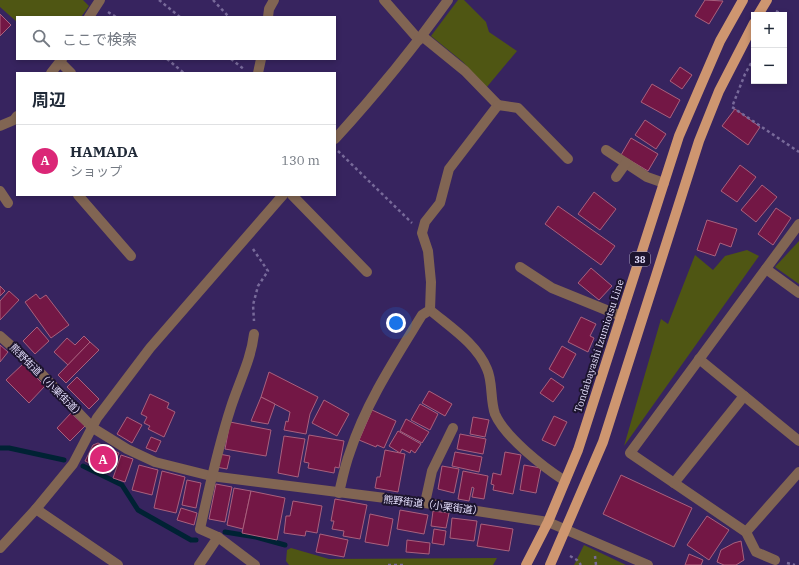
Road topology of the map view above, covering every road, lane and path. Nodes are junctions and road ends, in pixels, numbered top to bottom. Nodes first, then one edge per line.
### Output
1 (100, 0) edge
2 (159, 0) edge
3 (214, 0) edge
4 (274, 0) edge
5 (384, 0) edge
6 (448, 0) edge
7 (743, 0) edge
8 (768, 0) edge
9 (760, 12) edge
10 (90, 16) edge
11 (179, 16) edge
12 (229, 16) edge
13 (268, 16) edge
14 (751, 28) edge
15 (421, 38) junction
16 (61, 60) edge
17 (169, 60) edge
18 (232, 60) edge
19 (261, 60) edge
20 (751, 64) edge
21 (52, 72) edge
22 (70, 72) edge
23 (183, 72) edge
24 (247, 72) edge
25 (258, 72) edge
26 (498, 105) junction
27 (16, 120) edge
28 (0, 126) edge
29 (336, 138) edge
30 (336, 150) edge
31 (606, 150) dead end
32 (799, 152) edge
33 (568, 160) dead end
34 (626, 163) junction
35 (616, 178) dead end
36 (664, 183) junction
37 (0, 191) edge
38 (79, 196) edge
39 (282, 196) edge
40 (293, 196) edge
41 (8, 203) dead end
42 (799, 224) edge
43 (422, 233) junction
44 (245, 239) junction
45 (130, 256) dead end
46 (520, 267) dead end
47 (766, 269) junction
48 (367, 272) dead end
49 (799, 293) edge
50 (430, 310) junction
51 (621, 316) junction
52 (254, 334) joint
53 (0, 336) edge
54 (699, 360) junction
55 (744, 396) junction
56 (92, 428) junction
57 (453, 428) dead end
58 (799, 441) edge
59 (799, 472) edge
60 (211, 476) junction
61 (565, 481) junction
62 (674, 483) junction
63 (339, 493) junction
64 (425, 503) junction
65 (36, 509) junction
66 (548, 522) junction
67 (566, 529) junction
68 (746, 532) junction
69 (218, 537) junction
70 (0, 548) edge
71 (570, 556) dead end
72 (775, 560) dead end
73 (118, 565) edge
74 (199, 565) edge
75 (255, 565) edge
76 (388, 565) edge
77 (405, 565) edge
78 (526, 565) edge
79 (550, 565) edge
80 (581, 565) edge
81 (648, 565) edge

1 - 10 street
2 - 11 path
3 - 12 path
4 - 13 street
5 - 15 street
6 - 15 street
7 - 36 main road, Tondabayashi Izumiotsu Line / 38
8 - 9 main road
14 - 67 main road, 38
15 - 26 street
15 - 29 street
16 - 21 street
16 - 22 street
17 - 23 path
18 - 24 path
19 - 25 street
20 - 32 path
26 - 33 street
26 - 43 street
27 - 28 street
30 - 43 path
31 - 34 street
34 - 35 street
34 - 36 street
36 - 51 main road, Tondabayashi Izumiotsu Line / 38
37 - 41 street
38 - 45 street
39 - 44 street
40 - 48 street
42 - 47 street
43 - 50 street
44 - 52 path
44 - 56 street
46 - 51 street
47 - 49 street
47 - 54 street
50 - 61 street
50 - 63 street
51 - 61 main road, Tondabayashi Izumiotsu Line / 38
52 - 60 street
53 - 56 street, 熊野街道（小栗街道）
54 - 55 street
54 - 62 street
55 - 58 street
55 - 62 street
56 - 60 street, 熊野街道（小栗街道）
56 - 65 street
57 - 64 street
59 - 68 street
60 - 63 street, 熊野街道（小栗街道）
60 - 69 street
61 - 66 main road, Tondabayashi Izumiotsu Line / 38
62 - 68 street
63 - 64 street, 熊野街道（小栗街道）
64 - 66 street, 熊野街道（小栗街道）
65 - 70 street
65 - 73 street
66 - 67 street, 熊野街道（小栗街道）
66 - 78 main road, Tondabayashi Izumiotsu Line / 38
67 - 79 main road, 38
67 - 81 street, 熊野街道（小栗街道）
68 - 72 street
69 - 74 street
69 - 75 street
71 - 80 path
76 - 77 path

